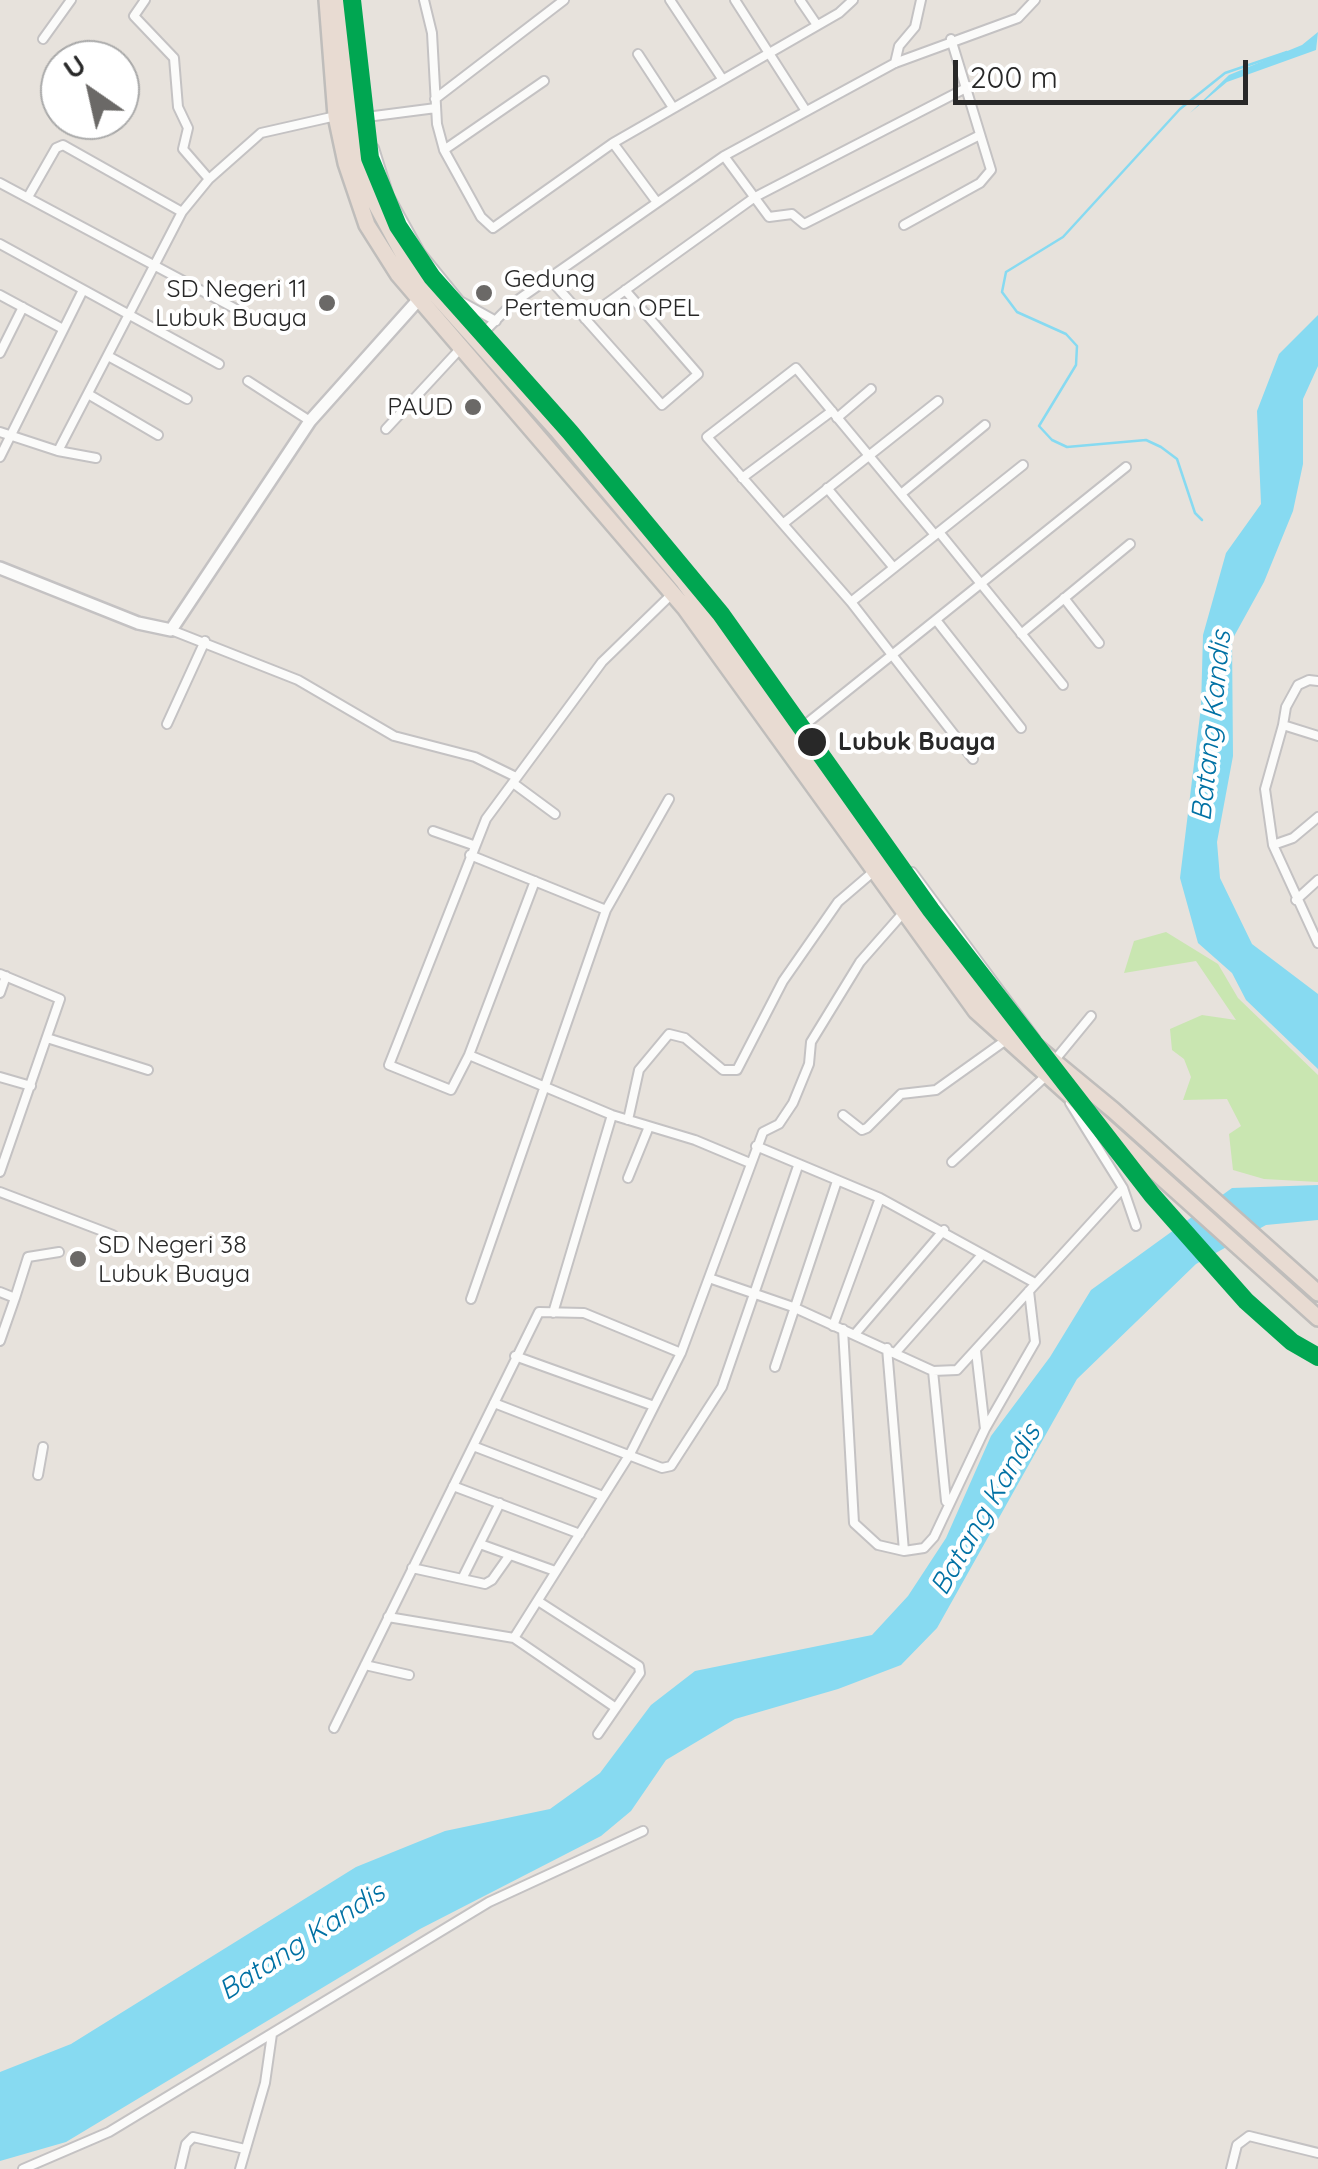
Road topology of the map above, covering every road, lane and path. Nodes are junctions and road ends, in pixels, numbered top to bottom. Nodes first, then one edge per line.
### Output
1 (71, 0) edge
2 (145, 0) edge
3 (327, 0) edge
4 (342, 0) edge
5 (424, 0) edge
6 (564, 0) edge
7 (670, 0) edge
8 (735, 0) edge
9 (800, 0) edge
10 (853, 0) edge
11 (921, 0) edge
12 (1035, 0) edge
13 (817, 25) junction
14 (43, 39) dead end
15 (951, 40) junction
16 (768, 52) junction
17 (638, 54) dead end
18 (895, 63) junction
19 (721, 77) junction
20 (544, 80) dead end
21 (966, 88) junction
22 (435, 104) junction
23 (672, 106) junction
24 (806, 110) junction
25 (344, 118) junction
26 (980, 135) junction
27 (613, 143) junction
28 (374, 148) dead end
29 (444, 150) junction
30 (724, 156) junction
31 (208, 179) junction
32 (0, 183) edge
33 (28, 197) junction
34 (755, 198) junction
35 (656, 201) junction
36 (182, 212) junction
37 (375, 222) junction
38 (904, 225) dead end
39 (0, 244) edge
40 (156, 265) junction
41 (549, 278) junction
42 (83, 290) junction
43 (625, 290) junction
44 (0, 295) edge
45 (420, 298) junction
46 (23, 308) junction
47 (130, 316) junction
48 (249, 316) dead end
49 (586, 319) junction
50 (496, 320) junction
51 (63, 329) junction
52 (469, 344) junction
53 (0, 353) edge
54 (108, 356) junction
55 (219, 364) dead end
56 (248, 381) dead end
57 (871, 389) dead end
58 (88, 394) junction
59 (187, 399) dead end
60 (938, 402) dead end
61 (834, 414) junction
62 (310, 421) junction
63 (985, 425) dead end
64 (386, 429) dead end
65 (4, 434) edge
66 (158, 435) dead end
67 (58, 450) junction
68 (868, 455) junction
69 (0, 457) edge
70 (96, 458) dead end
71 (1023, 465) dead end
72 (1126, 467) dead end
73 (742, 478) junction
74 (827, 488) junction
75 (901, 494) junction
76 (784, 523) junction
77 (937, 534) junction
78 (1130, 544) dead end
79 (0, 568) edge
80 (894, 568) junction
81 (981, 582) junction
82 (673, 593) junction
83 (1064, 598) junction
84 (851, 602) junction
85 (936, 620) junction
86 (170, 630) junction
87 (1021, 634) junction
88 (205, 641) junction
89 (1099, 642) dead end
90 (893, 654) junction
91 (1318, 682) edge
92 (1064, 686) dead end
93 (167, 724) dead end
94 (1284, 725) junction
95 (1021, 728) dead end
96 (796, 732) junction
97 (1318, 736) edge
98 (974, 759) dead end
99 (514, 780) junction
100 (669, 800) dead end
101 (556, 814) dead end
102 (1318, 816) edge
103 (433, 831) dead end
104 (856, 834) junction
105 (1273, 845) junction
106 (472, 850) junction
107 (873, 863) junction
108 (912, 872) dead end
109 (1318, 880) edge
110 (535, 882) junction
111 (1296, 900) junction
112 (606, 910) junction
113 (904, 912) junction
114 (1318, 943) edge
115 (3, 975) edge
116 (0, 993) edge
117 (1091, 1016) dead end
118 (48, 1038) junction
119 (1006, 1040) junction
120 (469, 1055) junction
121 (1051, 1068) junction
122 (148, 1070) dead end
123 (0, 1077) edge
124 (31, 1086) junction
125 (546, 1086) junction
126 (612, 1115) junction
127 (843, 1116) dead end
128 (628, 1120) junction
129 (648, 1128) junction
130 (5, 1140) edge
131 (756, 1146) junction
132 (952, 1162) dead end
133 (750, 1163) junction
134 (798, 1166) junction
135 (0, 1172) edge
136 (628, 1178) dead end
137 (837, 1181) junction
138 (1122, 1188) junction
139 (0, 1192) edge
140 (880, 1198) junction
141 (1136, 1226) dead end
142 (944, 1230) junction
143 (113, 1235) dead end
144 (59, 1252) dead end
145 (981, 1256) junction
146 (709, 1278) junction
147 (1032, 1287) junction
148 (0, 1292) edge
149 (752, 1292) junction
150 (1318, 1294) edge
151 (15, 1298) junction
152 (471, 1300) dead end
153 (793, 1307) junction
154 (553, 1313) junction
155 (1318, 1318) edge
156 (838, 1328) junction
157 (855, 1334) junction
158 (0, 1341) edge
159 (892, 1350) junction
160 (976, 1351) junction
161 (680, 1353) junction
162 (516, 1356) junction
163 (774, 1367) dead end
164 (933, 1371) junction
165 (494, 1403) junction
166 (654, 1406) junction
167 (985, 1429) junction
168 (473, 1446) junction
169 (43, 1447) dead end
170 (630, 1454) junction
171 (38, 1475) dead end
172 (454, 1486) junction
173 (603, 1496) junction
174 (500, 1503) junction
175 (946, 1504) junction
176 (580, 1534) junction
177 (480, 1544) junction
178 (904, 1551) junction
179 (509, 1556) junction
180 (412, 1568) junction
181 (555, 1571) junction
182 (463, 1578) junction
183 (538, 1600) junction
184 (388, 1617) junction
185 (514, 1638) junction
186 (365, 1664) junction
187 (409, 1675) dead end
188 (616, 1708) junction
189 (334, 1728) dead end
190 (598, 1734) dead end
191 (643, 1831) dead end
192 (272, 2034) junction
193 (245, 2149) junction
194 (1318, 2153) edge
195 (22, 2169) edge
196 (180, 2169) edge
197 (240, 2169) edge
198 (1230, 2169) edge

1 - 14 street
2 - 31 street
3 - 25 highway
4 - 25 highway
5 - 22 street
6 - 22 street
7 - 19 street
8 - 16 street
9 - 13 street
10 - 13 street
11 - 18 street
12 - 15 street
13 - 16 street
15 - 18 street
15 - 21 street
16 - 19 street
16 - 24 street
17 - 23 street
18 - 24 street
19 - 23 street
20 - 29 street
21 - 26 street
21 - 34 street
22 - 25 street
22 - 29 street
23 - 27 street
24 - 30 street
25 - 31 street
25 - 37 highway
26 - 34 street
26 - 38 street
27 - 29 street
27 - 35 street
28 - 50 street
30 - 34 street
30 - 35 street
31 - 36 street
32 - 33 street
33 - 36 street
33 - 40 street
34 - 43 street
35 - 41 street
36 - 40 street
37 - 45 highway
37 - 52 highway
39 - 42 street
40 - 47 street
40 - 48 street
41 - 49 street
41 - 50 street
42 - 47 street
42 - 51 street
43 - 49 street
43 - 49 street
44 - 46 street
45 - 52 highway
45 - 62 street
46 - 51 street
46 - 53 street
47 - 54 street
47 - 55 street
50 - 52 street
51 - 65 street
52 - 64 street
52 - 82 highway
52 - 96 highway
54 - 58 street
54 - 59 street
56 - 62 street
57 - 61 street
58 - 66 street
58 - 67 street
60 - 68 street
61 - 68 street
61 - 73 street
61 - 73 street
62 - 86 street
63 - 75 street
65 - 67 street
65 - 69 street
67 - 70 street
68 - 74 street
68 - 75 street
71 - 77 street
72 - 81 street
73 - 76 street
74 - 76 street
74 - 80 street
75 - 77 street
76 - 84 street
77 - 80 street
77 - 81 street
78 - 83 street
79 - 86 street
80 - 84 street
81 - 85 street
81 - 87 street
82 - 99 street
82 - 104 highway
83 - 87 street
83 - 89 street
84 - 90 street
85 - 90 street
85 - 95 street
86 - 88 street
87 - 92 street
88 - 93 street
88 - 99 street
90 - 96 street
90 - 98 street
91 - 94 street
94 - 97 street
94 - 105 street
96 - 104 highway
99 - 101 street
99 - 106 street
100 - 112 street
102 - 105 street
103 - 106 street
104 - 107 highway
105 - 111 street
106 - 110 street
106 - 120 street
107 - 113 highway
107 - 121 highway
107 - 128 street
108 - 121 street
109 - 111 street
110 - 112 street
110 - 120 street
111 - 114 street
112 - 125 street
113 - 119 highway
113 - 131 street
115 - 116 street
115 - 118 street
117 - 121 street
118 - 122 street
118 - 124 street
119 - 121 highway
119 - 127 street
120 - 125 street
121 - 132 street
121 - 138 street
121 - 150 highway
121 - 155 highway
123 - 124 street
124 - 130 street
125 - 126 street
125 - 152 street
126 - 128 street
126 - 154 street
128 - 129 street
129 - 133 street
129 - 136 street
130 - 135 street
131 - 133 street
131 - 134 street
133 - 146 street
134 - 137 street
134 - 149 street
137 - 140 street
137 - 153 street
138 - 141 street
138 - 147 street
139 - 143 street
140 - 142 street
140 - 156 street
142 - 145 street
142 - 157 street
144 - 151 street
145 - 147 street
145 - 159 street
146 - 149 street
146 - 161 street
147 - 160 street
147 - 167 street
148 - 151 street
149 - 153 street
149 - 170 street
151 - 158 street
153 - 156 street
153 - 163 street
154 - 161 street
154 - 162 street
156 - 157 street
156 - 178 street
157 - 159 street
159 - 164 street
159 - 178 street
160 - 164 street
160 - 167 street
161 - 166 street
162 - 165 street
162 - 166 street
164 - 175 street
165 - 168 street
165 - 170 street
166 - 170 street
167 - 175 street
168 - 172 street
168 - 173 street
169 - 171 street
170 - 173 street
172 - 174 street
172 - 180 street
173 - 176 street
174 - 176 street
174 - 177 street
175 - 178 street
176 - 181 street
177 - 179 street
177 - 182 street
179 - 181 street
179 - 182 street
180 - 182 street
180 - 184 street
181 - 183 street
183 - 185 street
183 - 188 street
184 - 185 street
184 - 186 street
185 - 188 street
186 - 187 street
186 - 189 street
188 - 190 street
191 - 192 street
192 - 193 street
192 - 195 street
193 - 196 street
193 - 197 street
194 - 198 street

